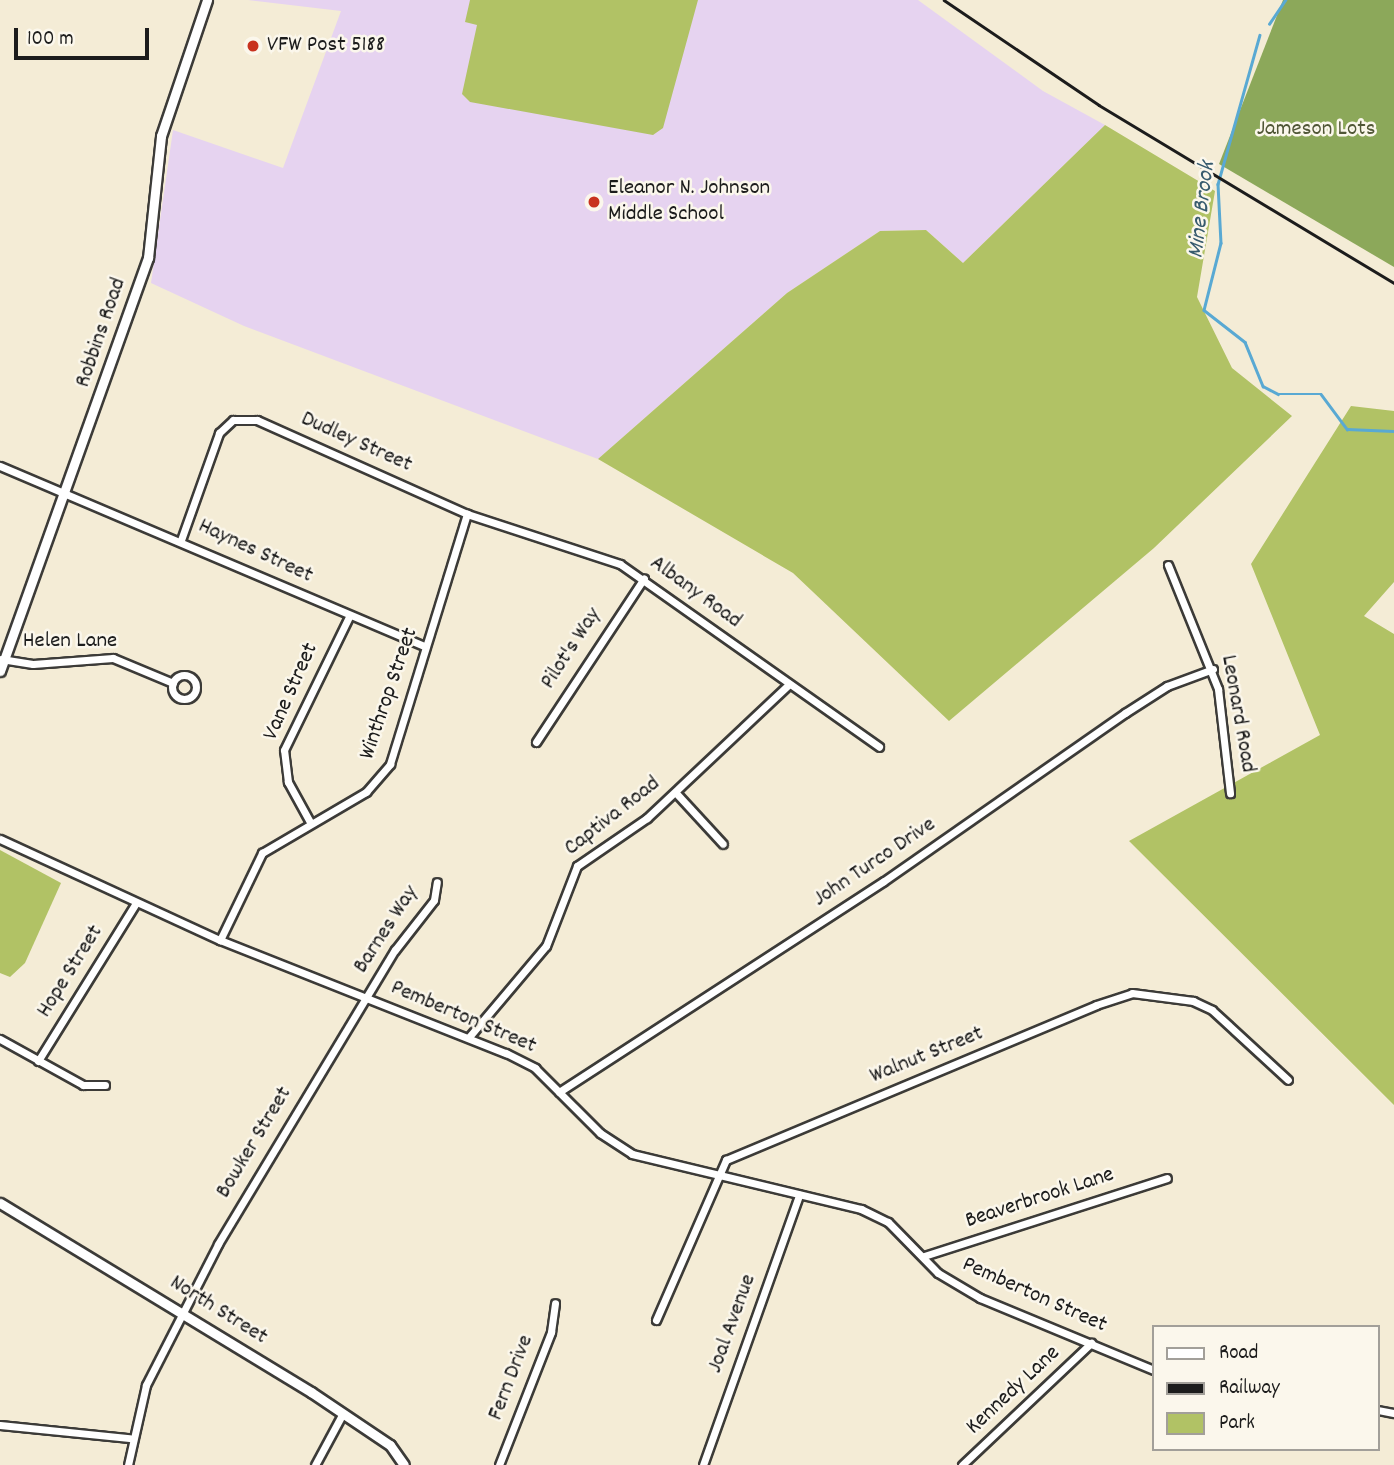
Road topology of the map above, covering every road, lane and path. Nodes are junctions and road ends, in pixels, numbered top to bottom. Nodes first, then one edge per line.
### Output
1 (207, 0) edge
2 (0, 466) edge
3 (69, 491) junction
4 (467, 514) junction
5 (181, 540) junction
6 (1168, 565) dead end
7 (644, 578) junction
8 (349, 617) junction
9 (425, 646) junction
10 (3, 659) edge
11 (1213, 669) junction
12 (0, 671) edge
13 (173, 683) dead end
14 (789, 684) junction
15 (536, 742) dead end
16 (879, 747) dead end
17 (676, 793) junction
18 (1230, 793) dead end
19 (310, 822) junction
20 (0, 839) edge
21 (723, 844) dead end
22 (437, 882) dead end
23 (136, 903) junction
24 (220, 940) junction
25 (366, 998) junction
26 (470, 1037) junction
27 (0, 1039) edge
28 (38, 1061) junction
29 (1289, 1080) dead end
30 (105, 1085) dead end
31 (559, 1092) junction
32 (717, 1175) junction
33 (1167, 1178) dead end
34 (799, 1195) junction
35 (0, 1203) edge
36 (924, 1256) junction
37 (555, 1303) dead end
38 (183, 1311) junction
39 (656, 1320) dead end
40 (1091, 1343) junction
41 (1152, 1369) edge
42 (343, 1413) junction
43 (0, 1425) edge
44 (129, 1438) junction
45 (128, 1465) edge
46 (315, 1465) edge
47 (404, 1465) edge
48 (499, 1465) edge
49 (703, 1465) edge
50 (962, 1465) edge

1 - 3 street, Robbins Road
2 - 3 street, Haynes Street
3 - 5 street, Haynes Street
3 - 10 street, Robbins Road
4 - 5 street, Dudley Street
4 - 7 street, Albany Road
4 - 9 street, Winthrop Street
5 - 8 street, Haynes Street
6 - 11 street, Leonard Road
7 - 14 street, Albany Road
7 - 15 street, Pilot's Way
8 - 9 street, Haynes Street
8 - 19 street, Vane Street
9 - 19 street, Winthrop Street
10 - 12 street, Robbins Road
10 - 13 street, Helen Lane
11 - 18 street, Leonard Road
11 - 31 street, John Turco Drive
14 - 16 street, Albany Road
14 - 17 street, Captiva Road
17 - 21 street
17 - 26 street, Captiva Road
19 - 24 street, Winthrop Street
20 - 23 street, Pemberton Street
22 - 25 street, Barnes Way
23 - 24 street, Pemberton Street
23 - 28 street, Hope Street
24 - 25 street, Pemberton Street
25 - 26 street, Pemberton Street
25 - 38 street, Bowker Street
26 - 31 street, Pemberton Street
27 - 28 street
28 - 30 street
29 - 32 street, Walnut Street
31 - 32 street, Pemberton Street
32 - 34 street, Pemberton Street
32 - 39 street, Walnut Street
33 - 36 street, Beaverbrook Lane
34 - 36 street, Pemberton Street
34 - 49 street, Joal Avenue
35 - 38 street, North Street
36 - 40 street, Pemberton Street
37 - 48 street, Fern Drive
38 - 42 street, North Street
38 - 44 street, Bowker Street
40 - 41 street, Pemberton Street
40 - 50 street, Kennedy Lane
42 - 46 street
42 - 47 street, North Street
43 - 44 street
44 - 45 street, Bowker Street

